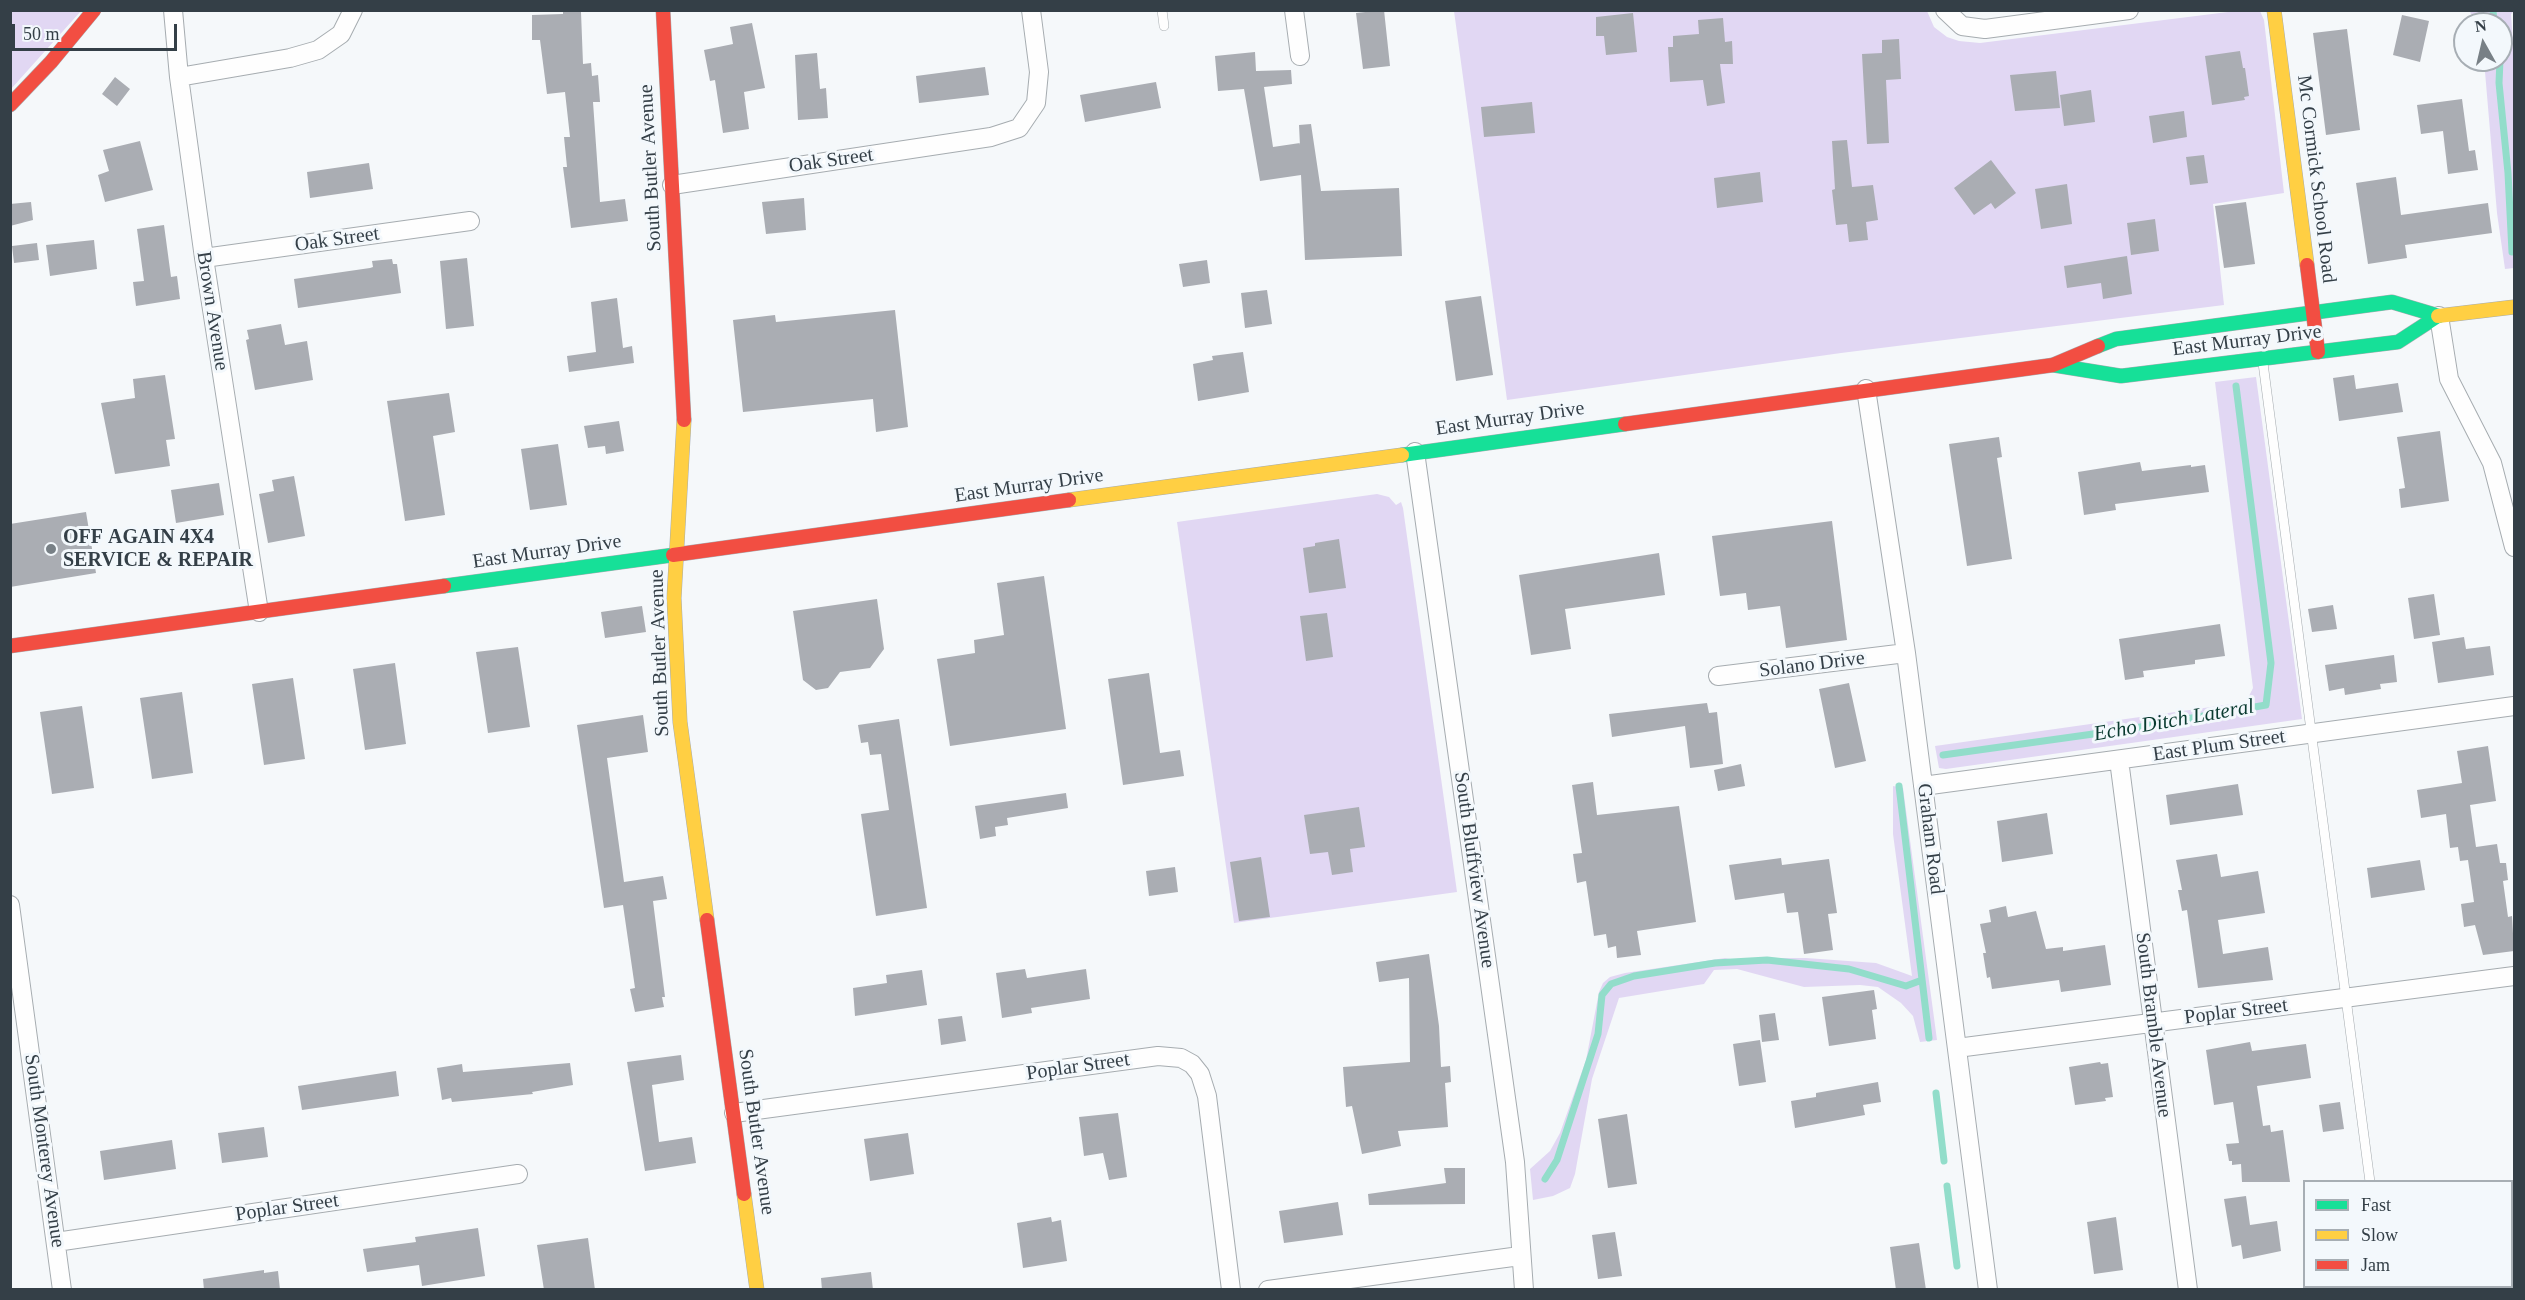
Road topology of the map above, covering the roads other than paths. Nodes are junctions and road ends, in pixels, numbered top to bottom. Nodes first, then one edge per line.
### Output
1 (94, 10) edge
2 (173, 10) edge
3 (353, 10) edge
4 (663, 10) edge
5 (1032, 10) edge
6 (1162, 10) edge
7 (1294, 10) edge
8 (1945, 10) edge
9 (2129, 10) edge
10 (2274, 10) edge
11 (1164, 26) dead end
12 (1300, 56) dead end
13 (179, 77) junction
14 (10, 105) edge
15 (672, 185) junction
16 (470, 221) dead end
17 (204, 258) junction
18 (2514, 307) edge
19 (2313, 311) junction
20 (2439, 316) junction
21 (2318, 352) junction
22 (2263, 358) junction
23 (2053, 365) junction
24 (1866, 389) junction
25 (1415, 452) junction
26 (2514, 547) edge
27 (676, 554) junction
28 (259, 612) junction
29 (10, 646) edge
30 (1906, 653) junction
31 (1718, 676) dead end
32 (2514, 706) edge
33 (2311, 733) junction
34 (2119, 760) junction
35 (1923, 786) junction
36 (10, 905) edge
37 (2514, 976) edge
38 (2346, 998) junction
39 (2153, 1023) junction
40 (1957, 1048) junction
41 (734, 1113) junction
42 (518, 1174) dead end
43 (2370, 1180) edge
44 (56, 1242) junction
45 (1520, 1256) junction
46 (62, 1290) edge
47 (757, 1290) edge
48 (1231, 1290) edge
49 (1268, 1290) edge
50 (1524, 1290) edge
51 (1988, 1290) edge
52 (2187, 1290) edge

1 - 14 main road
2 - 13 street, Brown Avenue
3 - 13 street
4 - 15 main road, South Butler Avenue
5 - 15 street, Oak Street
6 - 11 lane
7 - 12 street
8 - 9 street
10 - 19 main road, Mc Cormick School Road
13 - 17 street, Brown Avenue
15 - 27 main road, South Butler Avenue
16 - 17 street, Oak Street
17 - 28 street, Brown Avenue
18 - 20 main road, East Murray Drive
19 - 20 main road, East Murray Drive
19 - 21 main road, Mc Cormick School Road
19 - 23 main road, East Murray Drive
20 - 21 main road, East Murray Drive
20 - 26 street
21 - 22 main road, East Murray Drive
22 - 23 main road, East Murray Drive
22 - 33 lane
23 - 24 main road, East Murray Drive
24 - 25 main road, East Murray Drive
24 - 30 street, Graham Road
25 - 27 main road, East Murray Drive
25 - 45 street, South Bluffview Avenue
27 - 28 main road, East Murray Drive
27 - 41 main road, South Butler Avenue
28 - 29 main road, East Murray Drive
30 - 31 street, Solano Drive
30 - 35 street, Graham Road
32 - 33 street, East Plum Street
33 - 34 street, East Plum Street
33 - 38 lane
34 - 35 street, East Plum Street
34 - 39 street, South Bramble Avenue
35 - 40 street, Graham Road
36 - 44 street, South Monterey Avenue
37 - 38 street, Poplar Street
38 - 39 street, Poplar Street
38 - 43 lane
39 - 40 street, Poplar Street
39 - 52 street, South Bramble Avenue
40 - 51 street, Graham Road
41 - 47 main road, South Butler Avenue
41 - 48 street, Poplar Street
42 - 44 street, Poplar Street
44 - 46 street, South Monterey Avenue
45 - 49 street
45 - 50 street, South Bluffview Avenue

